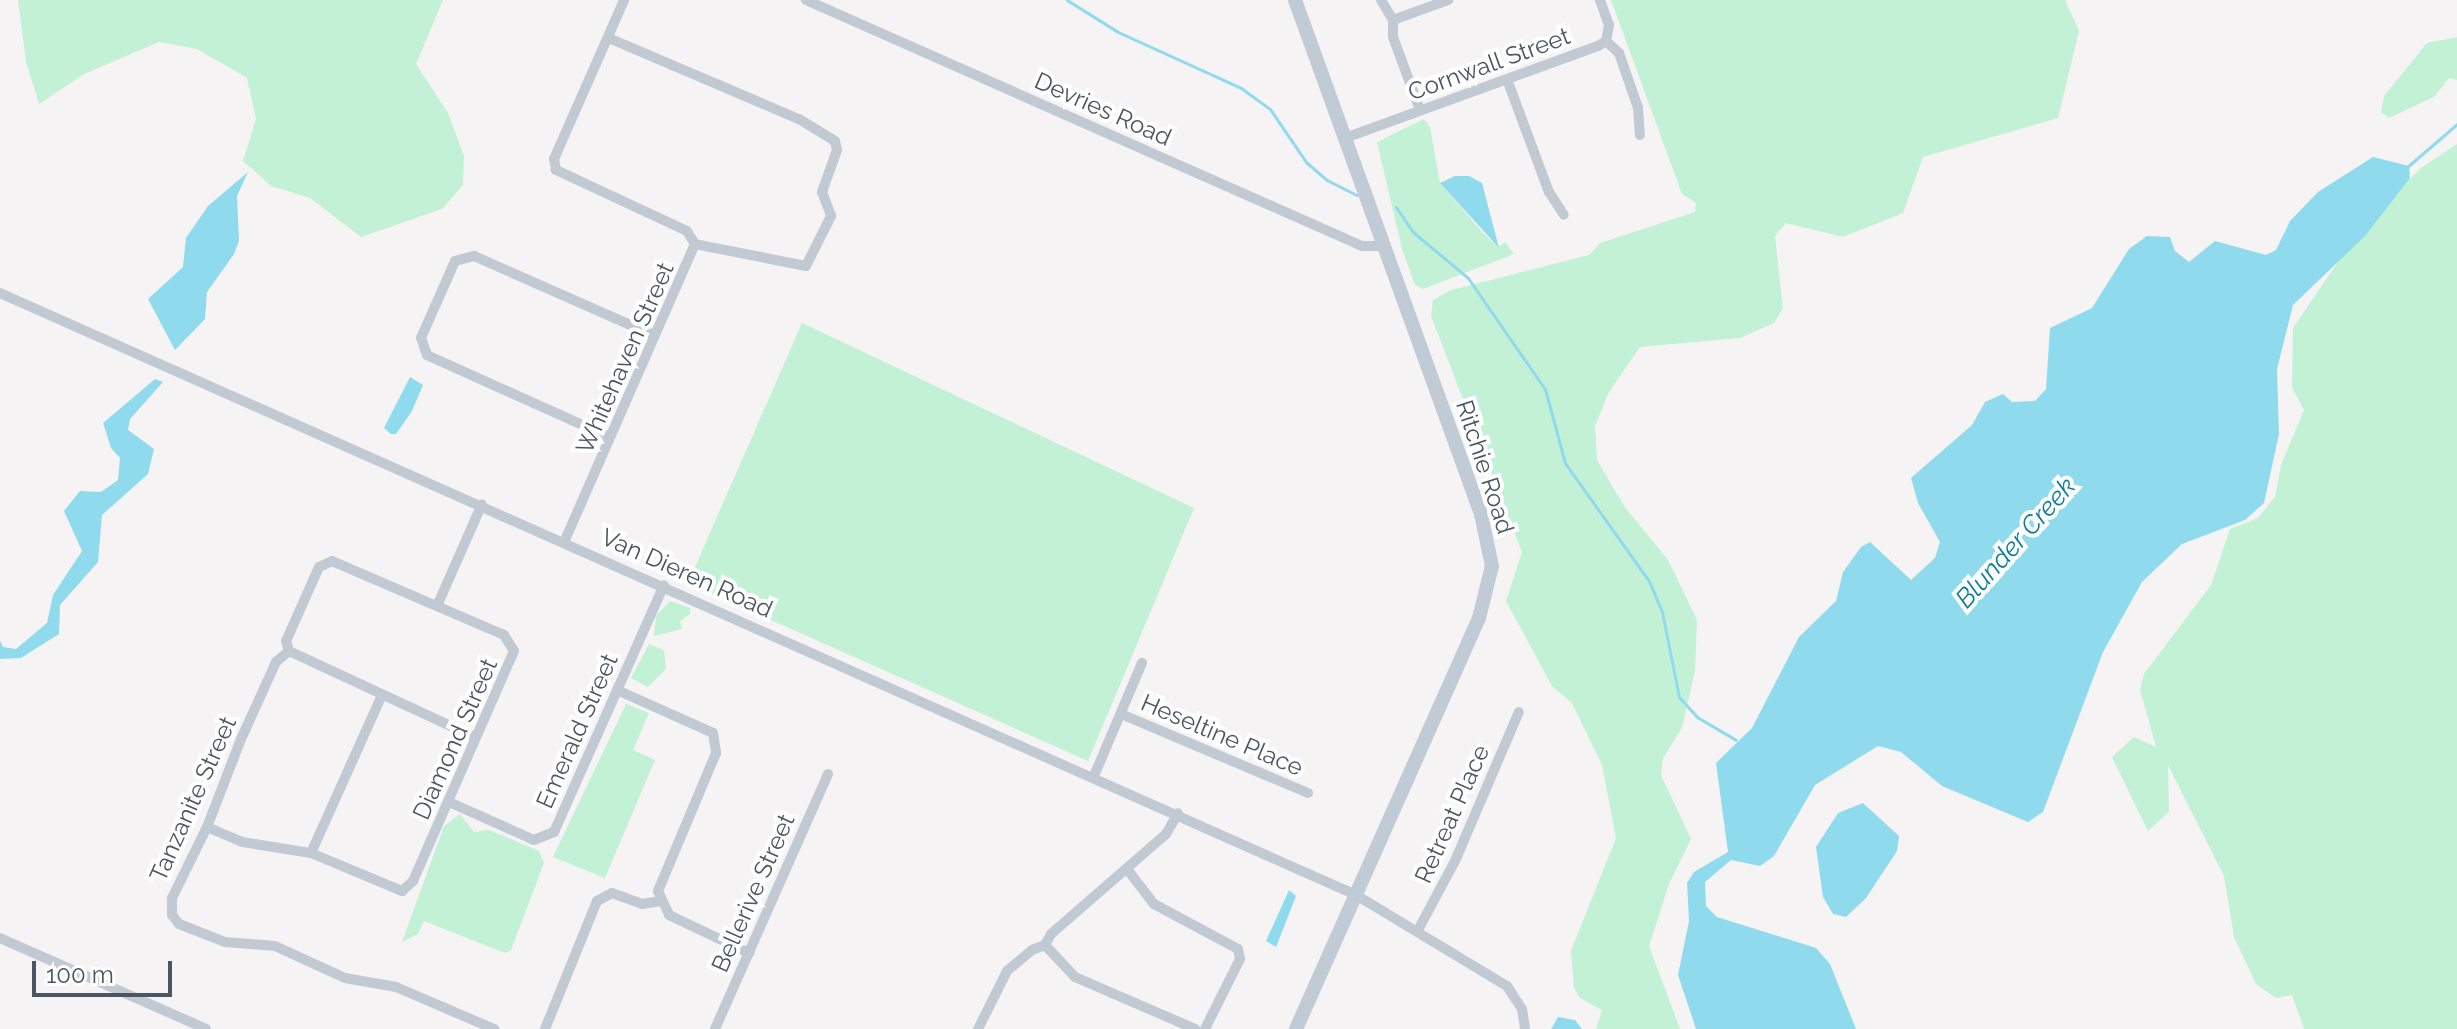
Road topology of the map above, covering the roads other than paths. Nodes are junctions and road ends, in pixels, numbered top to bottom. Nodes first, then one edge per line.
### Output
1 (624, 0) edge
2 (806, 0) edge
3 (1295, 0) edge
4 (1381, 0) edge
5 (1448, 0) edge
6 (1600, 0) edge
7 (1393, 20) junction
8 (611, 39) junction
9 (1606, 41) junction
10 (1508, 82) junction
11 (1420, 110) junction
12 (1640, 135) dead end
13 (1345, 138) junction
14 (1564, 215) dead end
15 (695, 244) junction
16 (1384, 246) junction
17 (0, 293) edge
18 (653, 335) junction
19 (607, 436) junction
20 (482, 504) junction
21 (565, 540) junction
22 (664, 585) junction
23 (437, 606) junction
24 (289, 651) junction
25 (1142, 663) dead end
26 (617, 690) junction
27 (381, 697) junction
28 (1519, 712) dead end
29 (1121, 714) junction
30 (474, 737) junction
31 (828, 774) dead end
32 (1094, 776) junction
33 (1308, 793) dead end
34 (449, 802) junction
35 (1178, 813) junction
36 (207, 827) junction
37 (311, 853) junction
38 (1127, 869) junction
39 (1356, 895) junction
40 (661, 901) junction
41 (1418, 930) junction
42 (0, 938) edge
43 (1045, 945) junction
44 (749, 953) junction
45 (206, 1029) edge
46 (494, 1029) edge
47 (545, 1029) edge
48 (715, 1029) edge
49 (978, 1029) edge
50 (1195, 1029) edge
51 (1205, 1029) edge
52 (1296, 1029) edge
53 (1525, 1029) edge

1 - 8 street, Whitehaven Street
2 - 16 street, Devries Road
3 - 13 street, Ritchie Road
4 - 7 street
5 - 7 street
6 - 9 street, Cornwall Street
7 - 11 street
8 - 15 street, Whitehaven Street
8 - 15 street
9 - 10 street, Cornwall Street
9 - 12 street
10 - 11 street, Cornwall Street
10 - 14 street
11 - 13 street, Cornwall Street
13 - 16 street, Ritchie Road
15 - 18 street, Whitehaven Street
16 - 39 street, Ritchie Road
17 - 20 street, Van Dieren Road
18 - 19 street, Whitehaven Street
18 - 19 street
19 - 21 street, Whitehaven Street
20 - 21 street, Van Dieren Road
20 - 23 street
21 - 22 street, Van Dieren Road
22 - 26 street, Emerald Street
22 - 32 street, Van Dieren Road
23 - 24 street, Diamond Street
23 - 30 street, Diamond Street
24 - 27 street
24 - 36 street, Tanzanite Street
25 - 29 street
26 - 34 street, Emerald Street
26 - 40 street
27 - 30 street
27 - 37 street
28 - 41 street, Retreat Place
29 - 32 street
29 - 33 street, Heseltine Place
30 - 34 street, Diamond Street
31 - 44 street, Bellerive Street
32 - 35 street, Van Dieren Road
34 - 37 street, Diamond Street
35 - 38 street
35 - 39 street, Van Dieren Road
36 - 37 street, Diamond Street
36 - 46 street, Tanzanite Street
38 - 43 street
38 - 51 street
39 - 41 street, Van Dieren Road
39 - 52 street, Ritchie Road
40 - 44 street
40 - 47 street
41 - 53 street, Van Dieren Road
42 - 45 street
43 - 49 street
43 - 50 street
44 - 48 street, Bellerive Street

